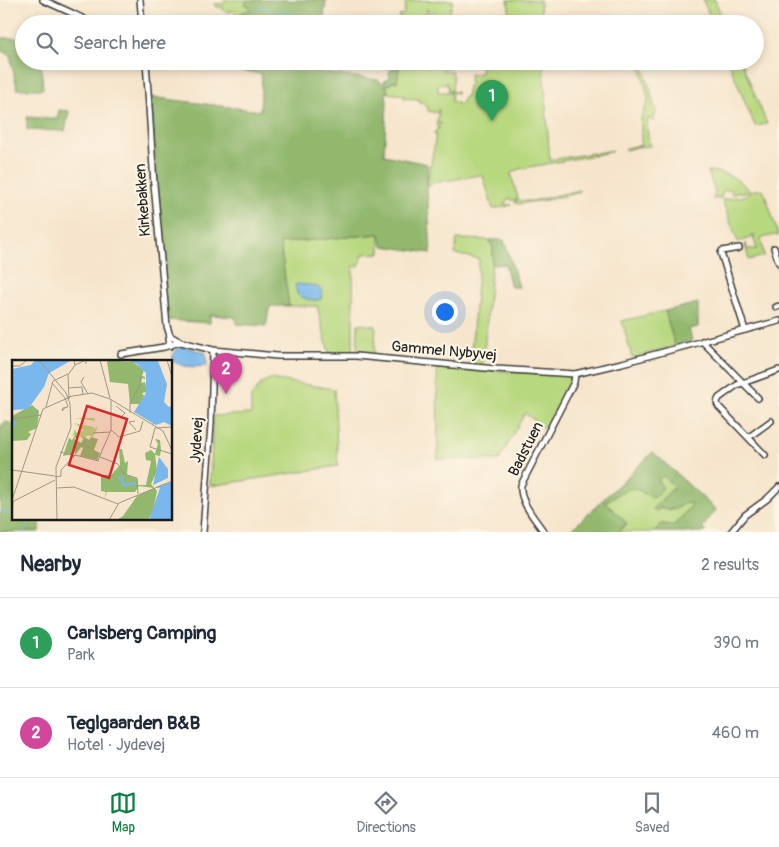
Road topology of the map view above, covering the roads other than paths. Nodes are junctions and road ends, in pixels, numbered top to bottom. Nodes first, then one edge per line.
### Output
1 (43, 0) edge
2 (140, 0) edge
3 (76, 15) edge
4 (141, 15) edge
5 (147, 70) edge
6 (739, 248) dead end
7 (774, 248) dead end
8 (779, 263) edge
9 (779, 321) edge
10 (745, 330) junction
11 (170, 336) junction
12 (181, 342) junction
13 (702, 342) junction
14 (170, 346) junction
15 (213, 350) junction
16 (121, 354) dead end
17 (779, 370) edge
18 (575, 374) junction
19 (743, 383) junction
20 (758, 398) dead end
21 (771, 421) dead end
22 (749, 437) junction
23 (765, 455) dead end
24 (779, 487) edge
25 (203, 532) edge
26 (544, 532) edge
27 (731, 532) edge

1 - 3 street
2 - 4 street
5 - 11 street, Kirkebakken
6 - 10 street
7 - 8 street
9 - 10 street, Gammel Nybyvej
10 - 13 street, Gammel Nybyvej
11 - 12 street, Gammel Nybyvej
11 - 14 street
12 - 14 street
12 - 15 street, Gammel Nybyvej
13 - 18 street, Gammel Nybyvej
13 - 19 street
14 - 16 street
15 - 18 street, Gammel Nybyvej
15 - 25 street, Jydevej
17 - 19 street
18 - 26 street, Badstuen
19 - 20 street
19 - 22 street
21 - 22 street
22 - 23 street
24 - 27 street

